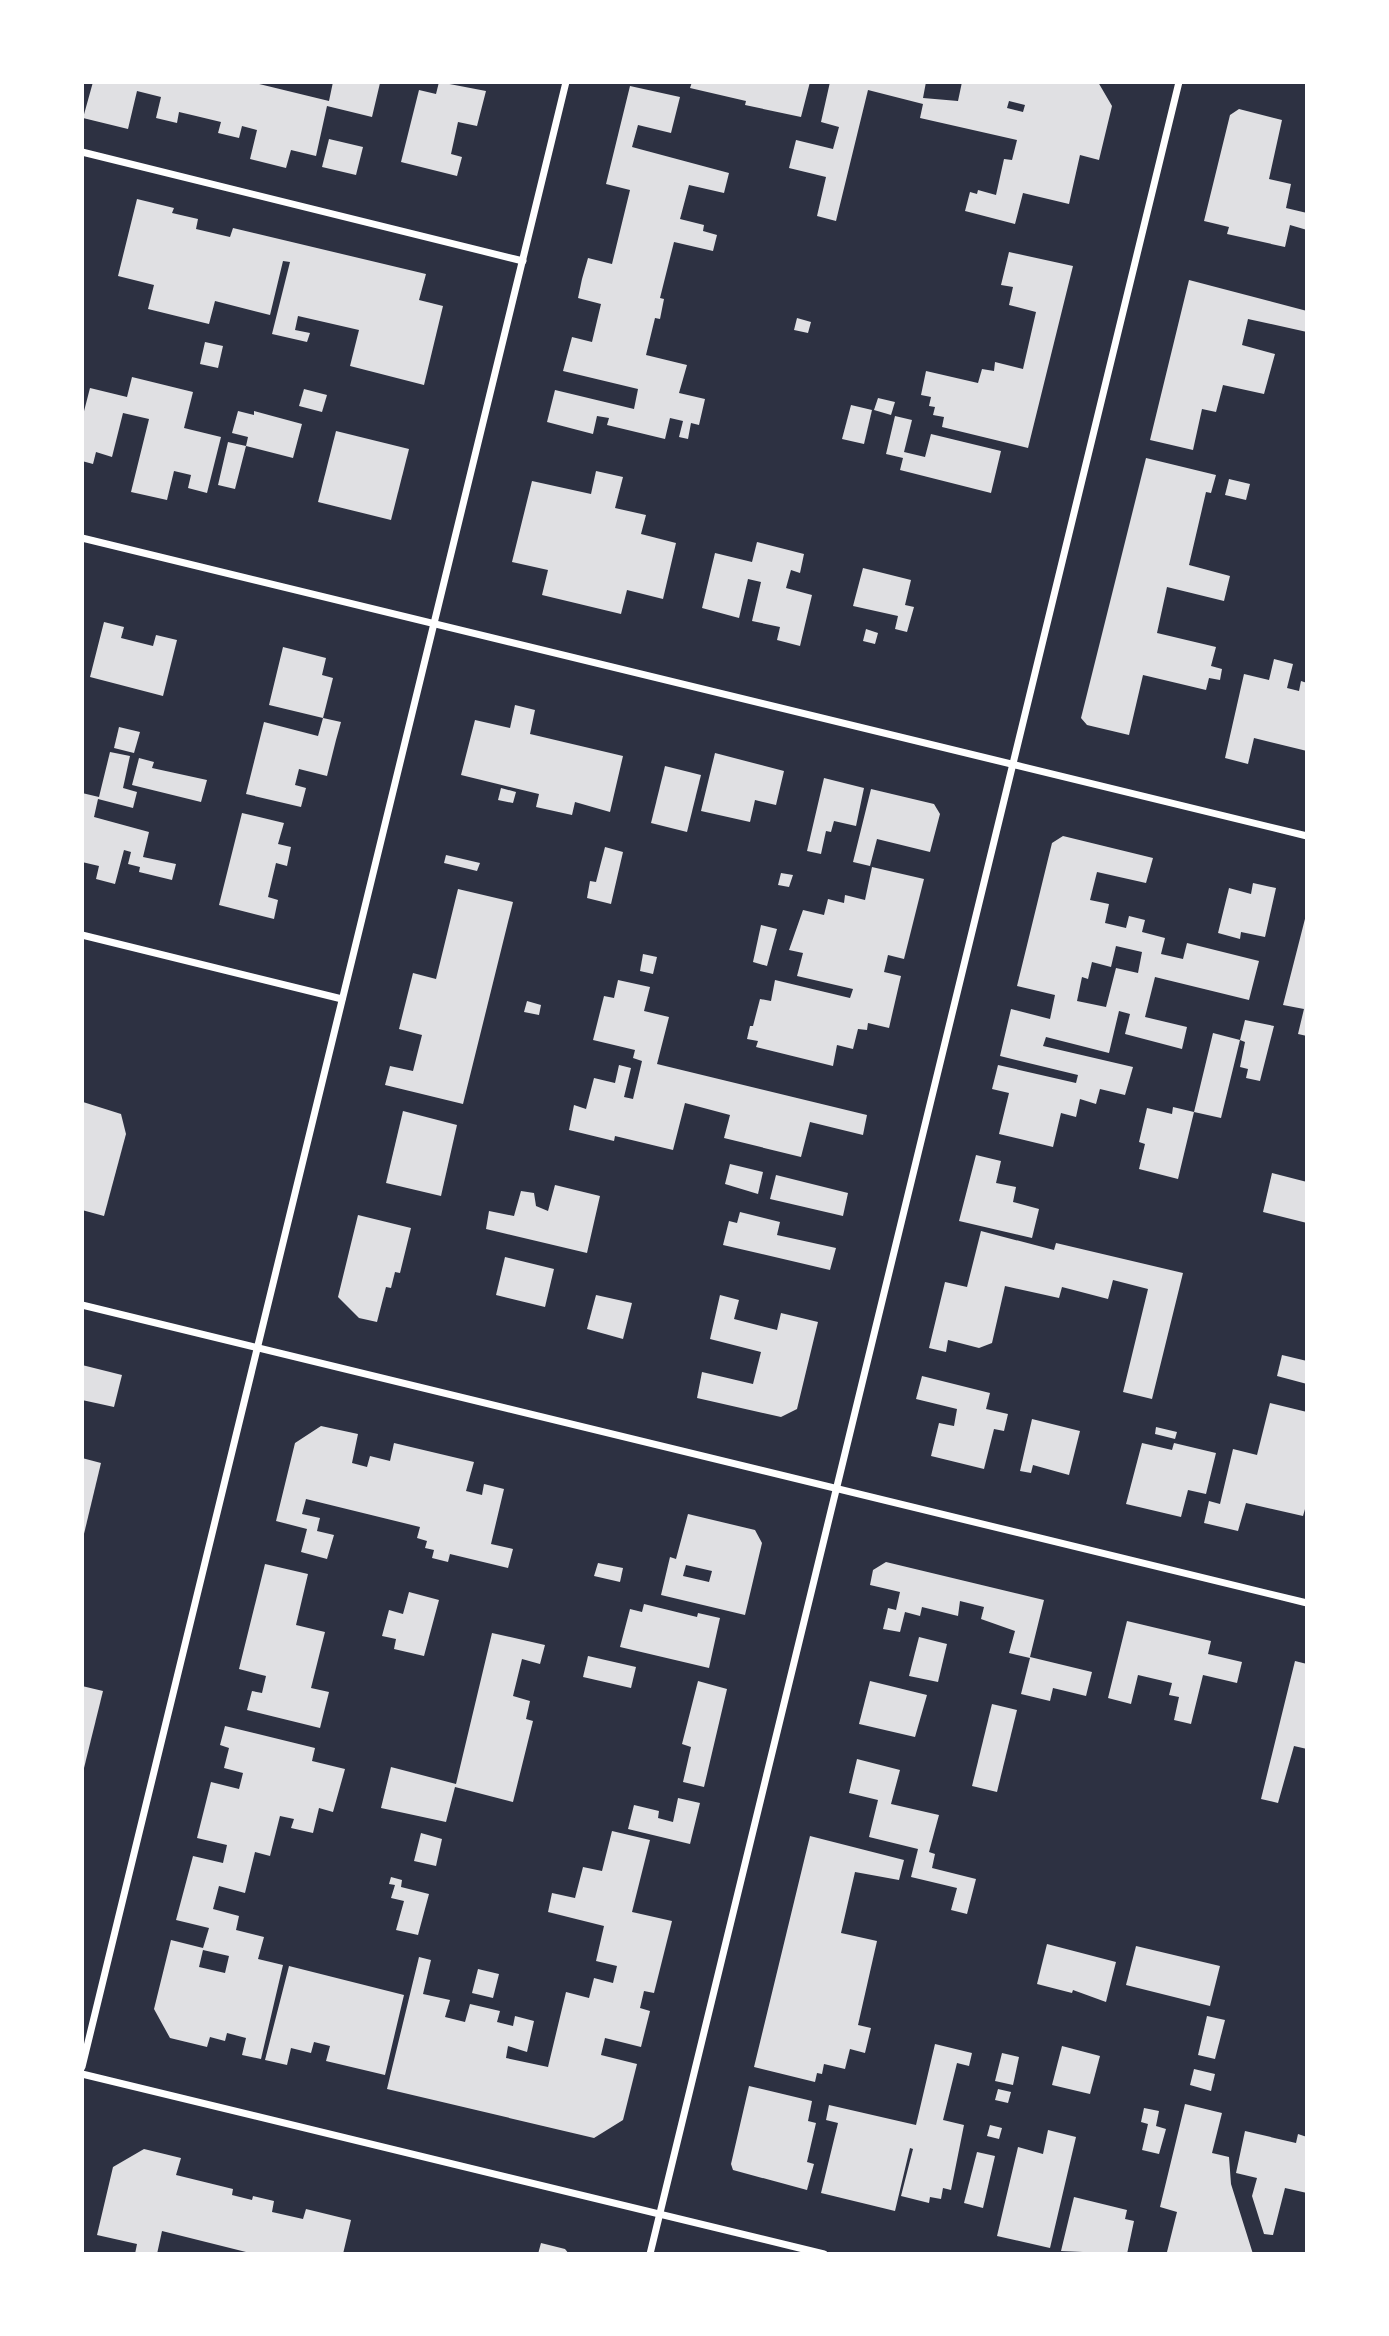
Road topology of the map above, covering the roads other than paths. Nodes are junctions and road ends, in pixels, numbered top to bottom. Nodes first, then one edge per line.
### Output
1 (566, 82) edge
2 (1179, 82) edge
3 (82, 152) edge
4 (523, 261) junction
5 (82, 538) edge
6 (434, 623) junction
7 (1013, 765) junction
8 (1307, 836) edge
9 (82, 935) edge
10 (342, 999) junction
11 (82, 1305) edge
12 (257, 1348) junction
13 (837, 1489) junction
14 (1307, 1604) edge
15 (82, 2067) edge
16 (82, 2074) edge
17 (660, 2214) junction
18 (650, 2254) edge
19 (824, 2254) edge

1 - 4 street
2 - 7 street
3 - 4 street
4 - 6 street
5 - 6 street
6 - 7 street
6 - 10 street
7 - 8 street
7 - 13 street
9 - 10 street
10 - 12 street
11 - 12 street
12 - 13 street
12 - 15 street
13 - 14 street
13 - 17 street
16 - 17 street
17 - 18 street
17 - 19 street

